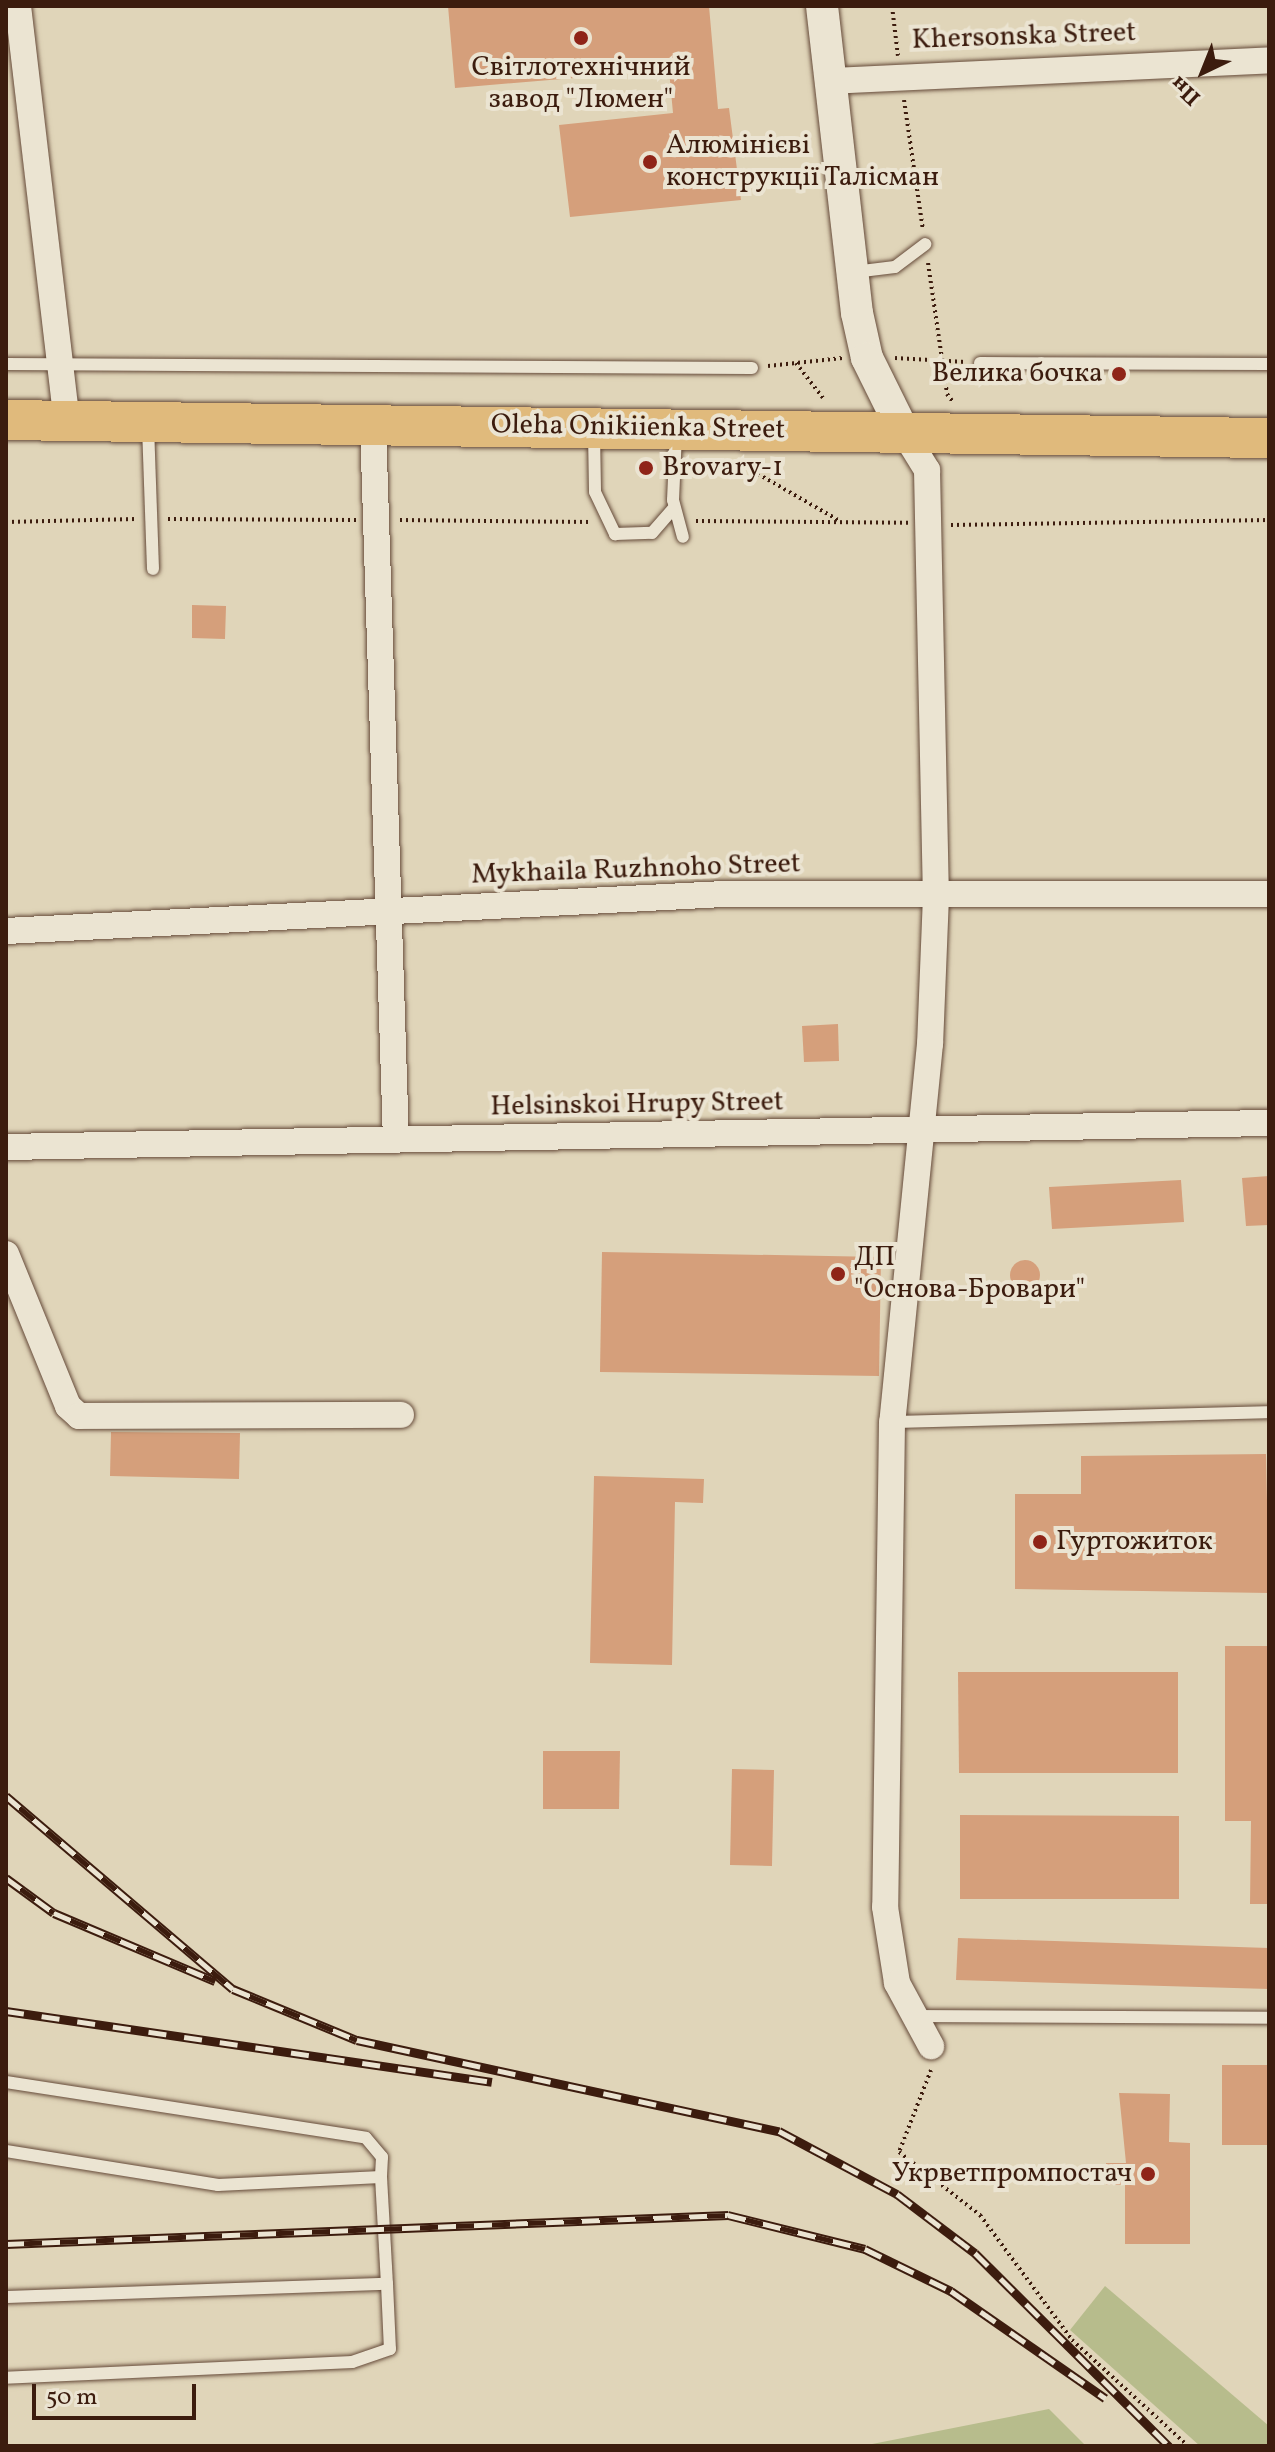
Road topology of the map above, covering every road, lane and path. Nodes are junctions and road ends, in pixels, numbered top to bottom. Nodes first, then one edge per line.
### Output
1 (18, 6) edge
2 (822, 6) edge
3 (892, 6) edge
4 (1269, 60) edge
5 (15, 73) edge
6 (900, 73) junction
7 (830, 81) junction
8 (925, 244) junction
9 (852, 272) junction
10 (891, 357) dead end
11 (845, 358) dead end
12 (942, 361) junction
13 (796, 363) junction
14 (980, 363) joint
15 (6, 364) edge
16 (1269, 364) edge
17 (60, 365) junction
18 (752, 368) joint
19 (823, 398) dead end
20 (961, 404) dead end
21 (6, 420) edge
22 (67, 421) junction
23 (148, 423) junction
24 (373, 425) junction
25 (594, 428) junction
26 (676, 429) junction
27 (903, 431) junction
28 (1269, 438) edge
29 (730, 459) dead end
30 (912, 511) dead end
31 (676, 514) junction
32 (945, 514) dead end
33 (151, 518) junction
34 (377, 520) junction
35 (1269, 520) edge
36 (6, 522) edge
37 (604, 522) junction
38 (842, 522) junction
39 (683, 537) dead end
40 (153, 569) dead end
41 (1269, 894) edge
42 (936, 896) junction
43 (384, 913) junction
44 (6, 931) edge
45 (1269, 1123) edge
46 (921, 1133) junction
47 (396, 1140) junction
48 (6, 1147) edge
49 (6, 1254) edge
50 (1269, 1412) edge
51 (401, 1415) dead end
52 (892, 1422) junction
53 (913, 2016) junction
54 (1269, 2018) edge
55 (931, 2046) joint
56 (6, 2082) edge
57 (6, 2151) edge
58 (381, 2177) junction
59 (387, 2284) junction
60 (6, 2297) edge
61 (6, 2378) edge
62 (1188, 2446) edge

1 - 5 street
2 - 7 street
3 - 6 path
4 - 6 street, Khersonska Street
5 - 17 street
6 - 7 street, Khersonska Street
6 - 8 path
7 - 9 street
8 - 9 lane
8 - 12 path
9 - 27 street
10 - 12 path
11 - 13 path
12 - 14 path
12 - 20 path
13 - 18 path
13 - 19 path
14 - 16 lane
15 - 17 lane
17 - 18 lane
17 - 22 street
21 - 22 main road, Oleha Onikiienka Street
22 - 23 main road, Oleha Onikiienka Street
23 - 24 main road, Oleha Onikiienka Street
23 - 33 lane
24 - 25 main road, Oleha Onikiienka Street
24 - 34 street
25 - 26 main road, Oleha Onikiienka Street
25 - 37 lane
26 - 27 main road, Oleha Onikiienka Street
26 - 31 lane
27 - 28 main road, Oleha Onikiienka Street
27 - 42 street
29 - 38 path
30 - 38 path
31 - 37 lane
31 - 38 path
31 - 39 lane
32 - 35 path
33 - 34 path
33 - 36 path
33 - 40 lane
34 - 37 path
34 - 43 street
41 - 42 street, Mykhaila Ruzhnoho Street
42 - 43 street, Mykhaila Ruzhnoho Street
42 - 46 street
43 - 44 street, Mykhaila Ruzhnoho Street
43 - 47 street
45 - 46 street, Helsinskoi Hrupy Street
46 - 47 street, Helsinskoi Hrupy Street
46 - 52 street
47 - 48 street, Helsinskoi Hrupy Street
49 - 51 street
50 - 52 lane
52 - 53 street
53 - 54 lane
53 - 55 street
55 - 62 path
56 - 58 lane
57 - 58 lane
58 - 59 lane
59 - 60 lane
59 - 61 lane

